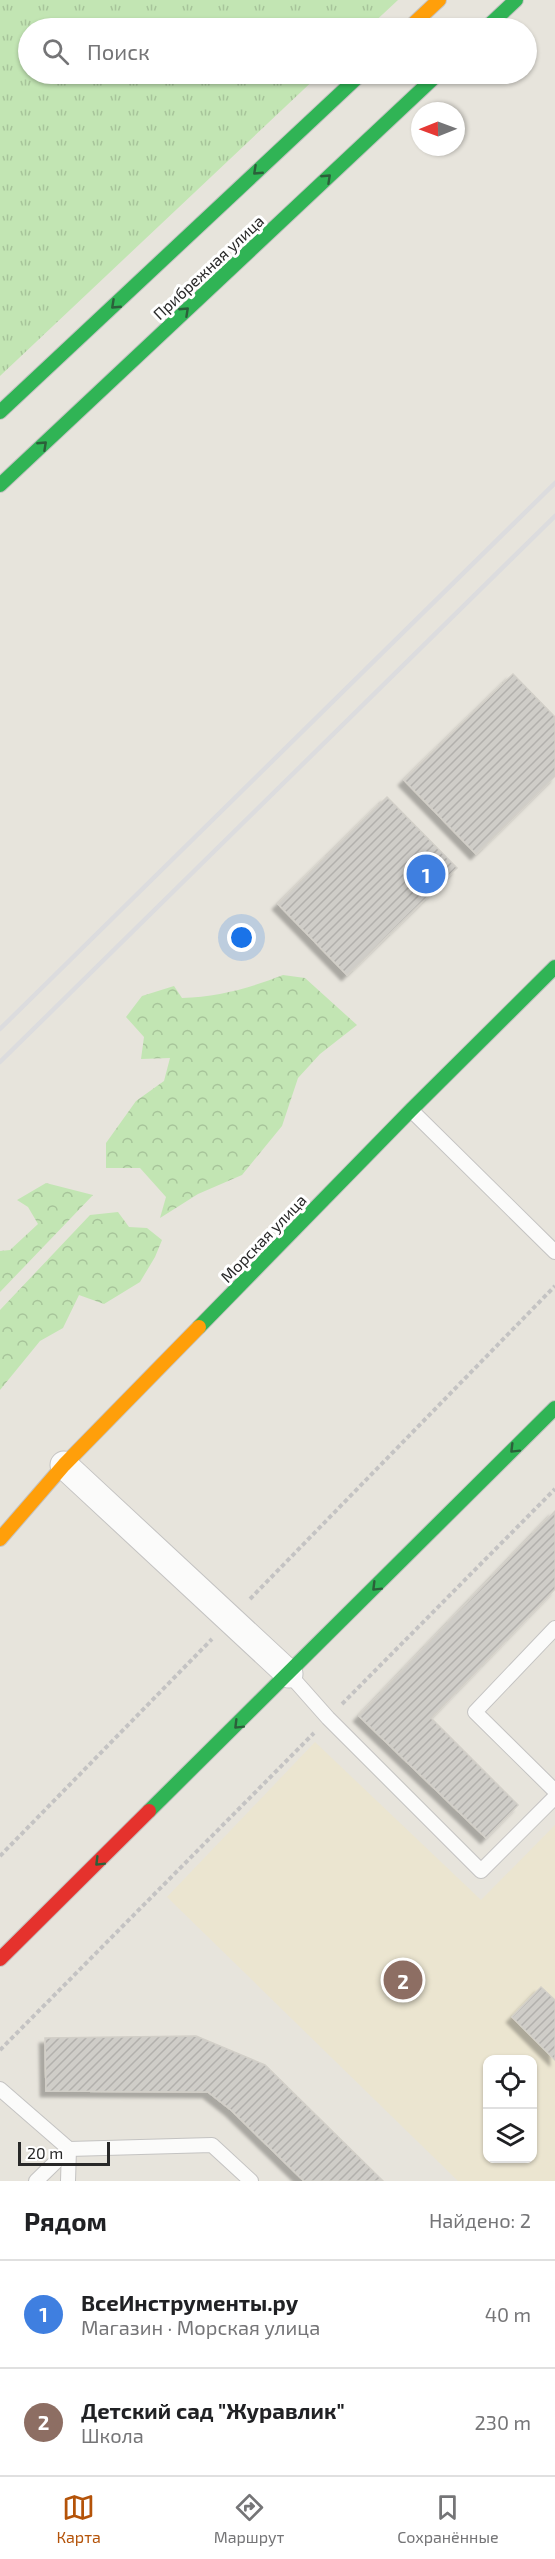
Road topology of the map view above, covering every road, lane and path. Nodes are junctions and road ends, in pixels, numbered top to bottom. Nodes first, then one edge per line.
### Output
1 (439, 0) edge
2 (516, 0) edge
3 (419, 18) edge
4 (497, 18) edge
5 (350, 84) edge
6 (427, 84) edge
7 (0, 412) edge
8 (0, 485) edge
9 (555, 967) edge
10 (411, 1110) junction
11 (555, 1252) edge
12 (555, 1286) edge
13 (555, 1408) edge
14 (64, 1466) junction
15 (555, 1489) edge
16 (0, 1539) edge
17 (231, 1620) junction
18 (555, 1628) edge
19 (289, 1674) junction
20 (328, 1718) junction
21 (555, 1791) edge
22 (555, 1797) edge
23 (0, 1856) edge
24 (0, 1959) edge
25 (0, 2050) edge
26 (0, 2089) edge
27 (69, 2149) junction
28 (36, 2181) edge
29 (68, 2181) edge
30 (251, 2181) edge

1 - 3 main road
2 - 4 main road
5 -> 7 main road
8 -> 6 main road, Прибрежная улица
9 - 10 main road, Морская улица
10 - 11 lane
10 - 14 main road, Морская улица
12 - 17 path
13 -> 19 main road
14 - 16 main road, Морская улица
14 - 17 street
15 - 20 path
17 - 19 street
17 - 23 path
18 - 21 lane
19 - 20 lane
19 -> 24 main road
20 - 22 lane
20 - 25 path
26 - 27 lane
27 - 28 lane
27 - 29 lane
27 - 30 lane

